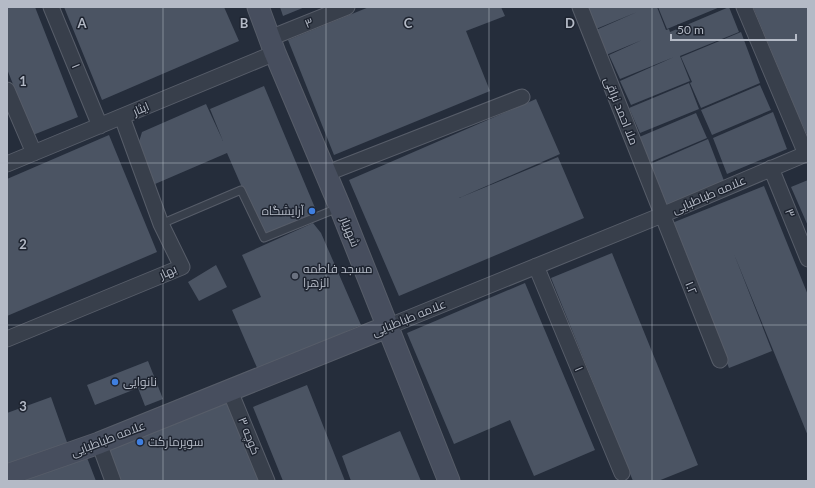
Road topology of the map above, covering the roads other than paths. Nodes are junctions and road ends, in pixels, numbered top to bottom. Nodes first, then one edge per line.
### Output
1 (51, 7) edge
2 (258, 7) edge
3 (348, 7) edge
4 (580, 7) edge
5 (744, 7) edge
6 (272, 45) junction
7 (7, 90) edge
8 (522, 97) dead end
9 (122, 117) junction
10 (100, 126) junction
11 (34, 153) junction
12 (807, 154) edge
13 (7, 164) edge
14 (771, 168) junction
15 (325, 174) junction
16 (340, 207) junction
17 (662, 215) junction
18 (161, 224) junction
19 (808, 259) edge
20 (536, 266) junction
21 (387, 327) junction
22 (7, 339) edge
23 (720, 360) dead end
24 (230, 391) junction
25 (98, 443) junction
26 (622, 473) dead end
27 (7, 475) edge
28 (113, 481) edge
29 (267, 481) edge
30 (450, 481) edge

1 - 10 street, ۱
2 - 6 main road, شهریار
3 - 6 street, ۳
4 - 17 street, ملا احمد نراقی
5 - 12 street
6 - 9 street, ایثار
6 - 15 main road, شهریار
7 - 11 street
8 - 15 street
9 - 10 street, ایثار
9 - 18 street, بهار
10 - 11 street, ایثار
11 - 13 street, ایثار
12 - 14 street, علامه طباطبایی
14 - 17 street, علامه طباطبایی
14 - 19 street, ۳
15 - 16 main road, شهریار
16 - 18 lane
16 - 21 main road, شهریار
17 - 20 street, علامه طباطبایی
17 - 23 street, ۱.۲
18 - 22 street, بهار
20 - 21 street, علامه طباطبایی
20 - 26 street, ۱
21 - 24 main road, علامه طباطبایی
21 - 30 main road, شهریار
24 - 25 main road, علامه طباطبایی
24 - 29 street, کوچه ۳
25 - 27 main road, علامه طباطبایی
25 - 28 street

